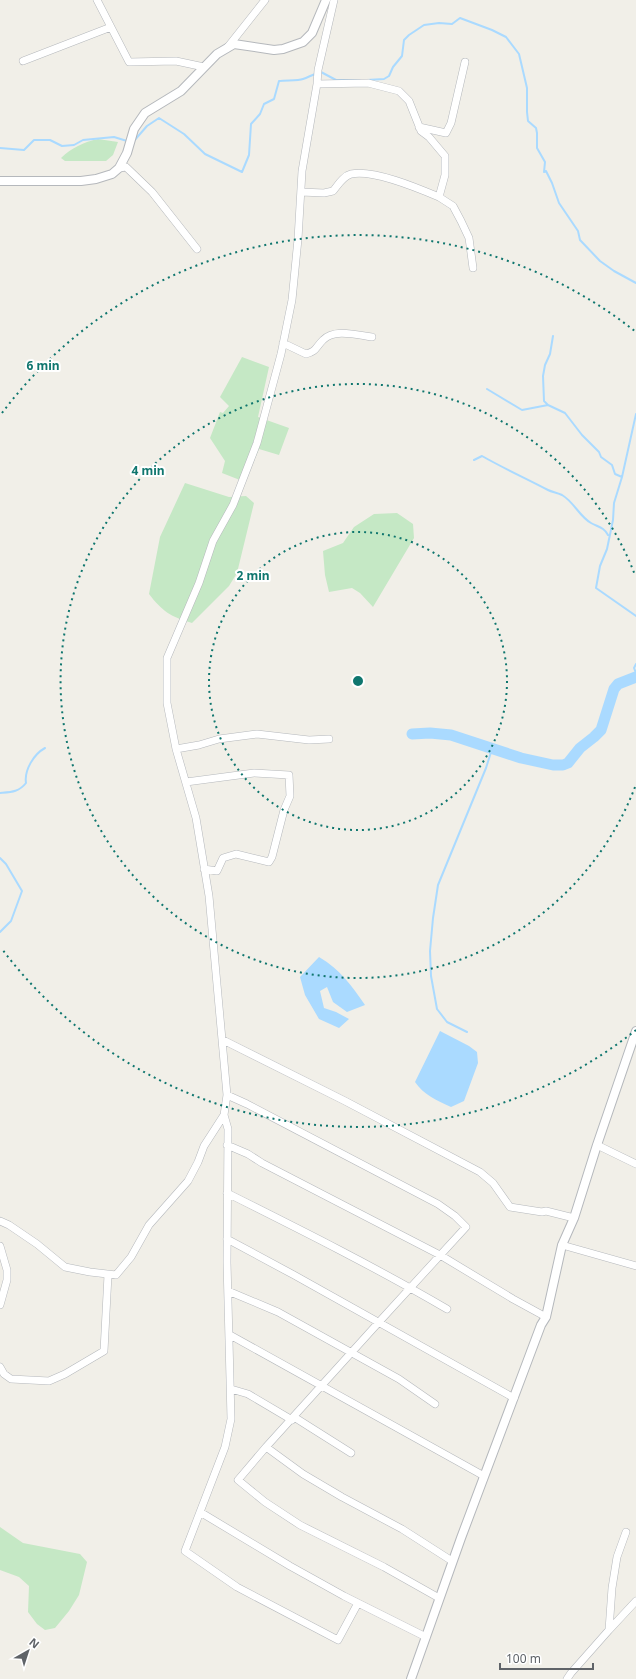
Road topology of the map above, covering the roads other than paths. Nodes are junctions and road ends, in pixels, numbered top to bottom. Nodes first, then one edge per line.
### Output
1 (97, 0) edge
2 (265, 0) edge
3 (326, 0) edge
4 (334, 0) edge
5 (111, 27) junction
6 (227, 48) junction
7 (23, 61) dead end
8 (465, 62) dead end
9 (204, 68) junction
10 (317, 84) junction
11 (419, 127) junction
12 (119, 168) junction
13 (0, 181) edge
14 (301, 192) junction
15 (439, 196) junction
16 (197, 249) dead end
17 (473, 268) dead end
18 (372, 337) dead end
19 (283, 343) junction
20 (329, 739) dead end
21 (176, 749) junction
22 (186, 782) junction
23 (204, 869) junction
24 (636, 1031) edge
25 (223, 1040) junction
26 (227, 1095) junction
27 (224, 1115) junction
28 (227, 1145) junction
29 (597, 1145) junction
30 (636, 1164) edge
31 (226, 1193) junction
32 (574, 1218) junction
33 (0, 1221) edge
34 (226, 1239) junction
35 (562, 1245) junction
36 (0, 1246) edge
37 (440, 1255) junction
38 (636, 1266) edge
39 (108, 1275) junction
40 (410, 1287) junction
41 (228, 1291) junction
42 (0, 1305) edge
43 (447, 1309) dead end
44 (546, 1317) junction
45 (379, 1322) junction
46 (230, 1335) junction
47 (351, 1353) junction
48 (0, 1367) edge
49 (321, 1386) junction
50 (231, 1388) junction
51 (514, 1398) junction
52 (435, 1404) dead end
53 (293, 1419) junction
54 (266, 1447) junction
55 (351, 1453) dead end
56 (484, 1476) junction
57 (200, 1512) junction
58 (626, 1532) dead end
59 (452, 1561) junction
60 (439, 1598) junction
61 (636, 1601) edge
62 (358, 1603) junction
63 (610, 1630) junction
64 (426, 1636) junction
65 (411, 1679) edge
66 (567, 1679) edge

1 - 5 street
2 - 6 street
3 - 6 street
4 - 10 street
5 - 7 street
5 - 9 street
6 - 9 street
8 - 11 street
9 - 12 street
10 - 11 street
10 - 14 street
11 - 15 street
12 - 13 street
12 - 16 street
14 - 15 street
14 - 19 street
15 - 17 street
18 - 19 street
19 - 21 street
20 - 21 street
21 - 22 street
22 - 23 street
22 - 23 street
23 - 25 street
24 - 29 street
25 - 26 street
25 - 32 street
26 - 27 street
26 - 37 street
27 - 28 street
27 - 39 street
28 - 31 street
28 - 37 street
29 - 30 street
29 - 32 street
31 - 34 street
31 - 40 street
32 - 35 street
33 - 39 street
34 - 41 street
34 - 45 street
35 - 38 street
35 - 44 street
36 - 42 street
37 - 40 street
37 - 44 street
39 - 48 street
40 - 43 street
40 - 45 street
41 - 46 street
41 - 47 street
44 - 51 street
45 - 47 street
45 - 51 street
46 - 49 street
46 - 50 street
47 - 49 street
47 - 52 street
49 - 53 street
49 - 56 street
50 - 53 street
50 - 57 street
51 - 56 street
53 - 54 street
53 - 55 street
54 - 59 street
54 - 60 street
56 - 59 street
57 - 62 street
57 - 62 street
58 - 63 street
59 - 60 street
60 - 64 street
61 - 63 street
62 - 64 street
63 - 66 street
64 - 65 street

